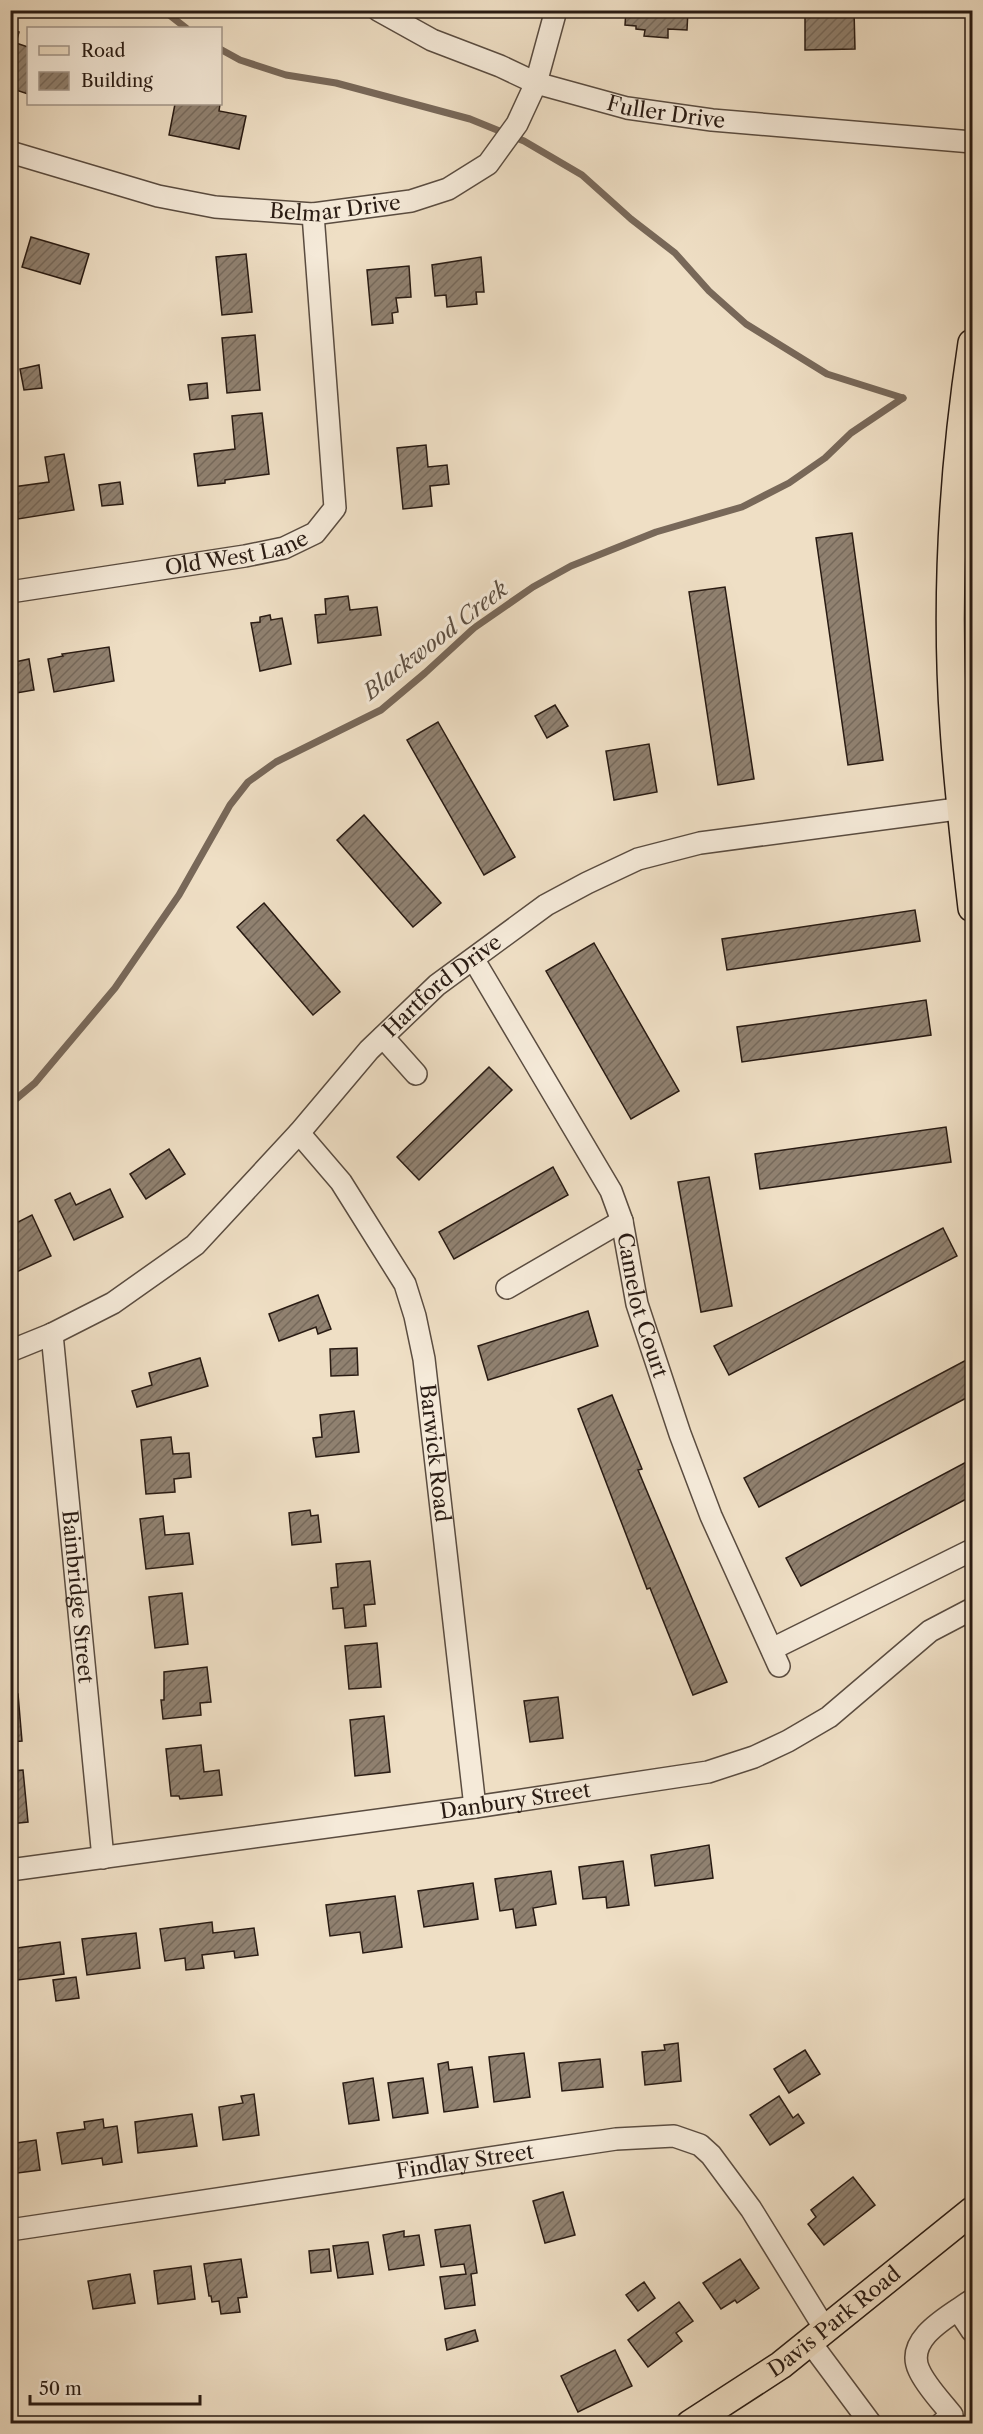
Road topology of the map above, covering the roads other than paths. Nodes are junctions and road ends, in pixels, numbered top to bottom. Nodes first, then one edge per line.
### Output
1 (378, 10) edge
2 (556, 10) edge
3 (536, 83) junction
4 (972, 142) edge
5 (10, 152) edge
6 (312, 214) junction
7 (972, 343) edge
8 (10, 592) edge
9 (966, 809) edge
10 (972, 908) edge
11 (474, 960) junction
12 (382, 1037) junction
13 (416, 1074) dead end
14 (299, 1133) junction
15 (621, 1221) junction
16 (507, 1288) dead end
17 (52, 1334) junction
18 (10, 1351) edge
19 (972, 1550) edge
20 (972, 1609) edge
21 (475, 1807) junction
22 (103, 1858) junction
23 (10, 1870) edge
24 (972, 2211) edge
25 (10, 2230) edge
26 (965, 2305) edge
27 (972, 2331) edge
28 (818, 2336) junction
29 (950, 2421) edge
30 (690, 2424) edge
31 (871, 2424) edge

1 - 3 street, Fuller Drive
2 - 3 street, Belmar Drive
3 - 4 street, Fuller Drive
3 - 6 street, Belmar Drive
5 - 6 street, Belmar Drive
6 - 8 street, Old West Lane
7 - 9 main road
9 - 10 main road
9 - 11 street, Hartford Drive
11 - 12 street, Hartford Drive
11 - 15 street, Camelot Court
12 - 13 street
12 - 14 street, Hartford Drive
14 - 17 street, Hartford Drive
14 - 21 street, Barwick Road
15 - 16 street
15 - 19 street, Camelot Court
17 - 18 street, Hartford Drive
17 - 22 street, Bainbridge Street
20 - 21 street, Danbury Street
21 - 22 street, Danbury Street
22 - 23 street, Danbury Street
24 - 28 main road, Davis Park Road
25 - 28 street, Findlay Street
26 - 27 street
26 - 29 street
28 - 30 main road, Davis Park Road
28 - 31 street, Findlay Street

